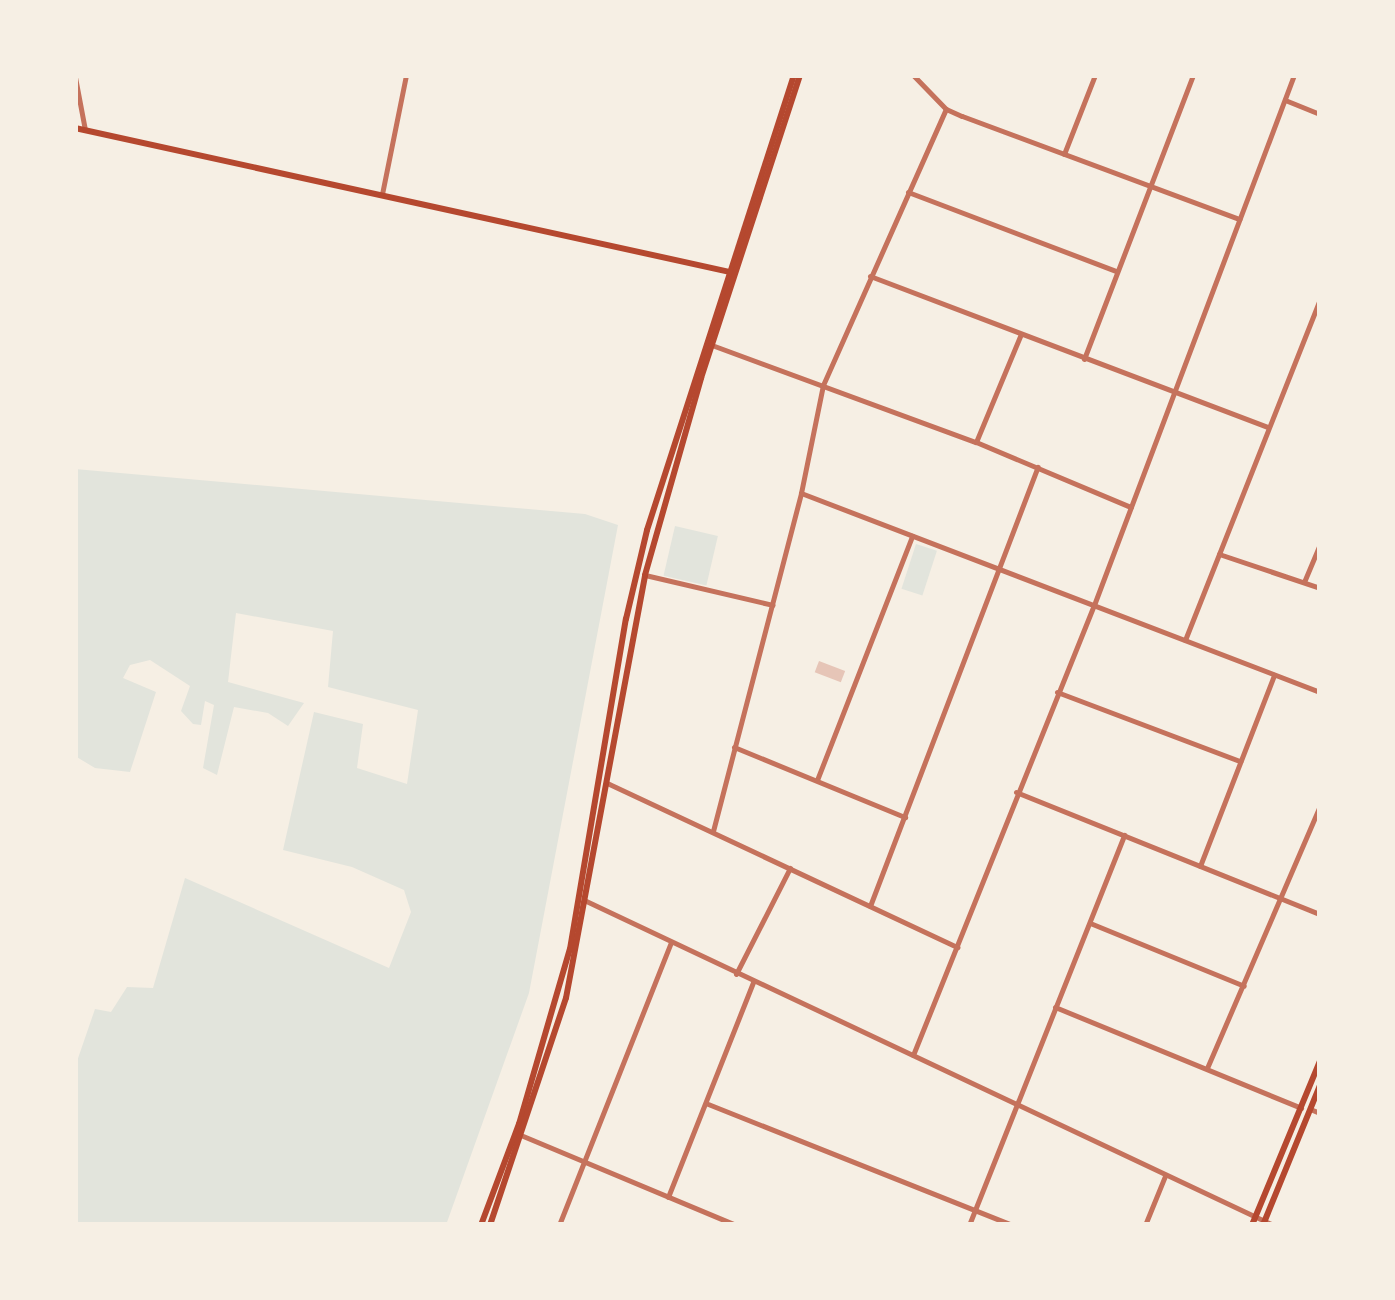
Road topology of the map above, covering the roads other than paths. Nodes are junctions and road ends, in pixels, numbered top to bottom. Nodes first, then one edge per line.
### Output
1 (406, 75) edge
2 (797, 75) edge
3 (913, 75) edge
4 (1094, 75) edge
5 (1194, 75) edge
6 (1294, 75) edge
7 (75, 77) edge
8 (1284, 100) junction
9 (946, 108) junction
10 (1320, 114) edge
11 (75, 128) edge
12 (84, 130) junction
13 (1064, 154) junction
14 (1150, 186) junction
15 (907, 192) junction
16 (382, 194) junction
17 (1239, 219) junction
18 (1116, 270) junction
19 (733, 272) junction
20 (870, 276) junction
21 (1320, 299) edge
22 (1021, 334) junction
23 (708, 344) junction
24 (1084, 358) junction
25 (823, 384) junction
26 (1173, 392) junction
27 (1268, 427) junction
28 (976, 442) junction
29 (1038, 467) junction
30 (801, 493) junction
31 (1131, 507) junction
32 (912, 535) junction
33 (1320, 544) edge
34 (1218, 554) junction
35 (999, 567) junction
36 (645, 575) junction
37 (1304, 582) junction
38 (1320, 588) edge
39 (1094, 604) junction
40 (774, 605) junction
41 (1185, 640) junction
42 (1274, 675) junction
43 (1057, 692) junction
44 (1320, 692) edge
45 (734, 747) junction
46 (1240, 760) junction
47 (817, 780) junction
48 (606, 782) junction
49 (1016, 792) junction
50 (1320, 804) edge
51 (905, 817) junction
52 (713, 831) junction
53 (1124, 835) junction
54 (1200, 866) junction
55 (790, 868) junction
56 (1280, 898) junction
57 (583, 900) junction
58 (870, 906) junction
59 (1320, 914) edge
60 (1090, 923) junction
61 (670, 942) junction
62 (957, 947) junction
63 (736, 974) junction
64 (753, 982) junction
65 (1244, 986) junction
66 (1055, 1007) junction
67 (913, 1054) junction
68 (1320, 1061) edge
69 (1207, 1068) junction
70 (1320, 1085) edge
71 (1016, 1103) junction
72 (708, 1104) junction
73 (1305, 1109) junction
74 (1320, 1114) edge
75 (523, 1136) junction
76 (580, 1163) junction
77 (1165, 1176) junction
78 (668, 1197) junction
79 (975, 1210) junction
80 (1253, 1222) edge
81 (1267, 1224) edge
82 (481, 1225) edge
83 (490, 1225) edge
84 (558, 1225) edge
85 (736, 1225) edge
86 (968, 1225) edge
87 (1012, 1225) edge
88 (1145, 1225) edge

1 - 16 street
2 - 19 main road
3 - 9 street
4 - 13 street
5 - 14 street
6 - 8 street
7 - 12 street
8 - 10 street
8 - 17 street
9 - 13 street
9 - 15 street
11 - 12 main road
12 - 16 main road
13 - 14 street
14 - 17 street
14 - 18 street
15 - 18 street
15 - 20 street
16 - 19 main road
17 - 26 street
18 - 24 street
19 - 23 main road
20 - 22 street
20 - 25 street
21 - 27 street
22 - 24 street
22 - 28 street
23 - 25 street
23 - 36 main road
23 - 57 main road
24 - 26 street
25 - 28 street
25 - 30 street
26 - 27 street
26 - 31 street
27 - 34 street
28 - 29 street
29 - 31 street
29 - 35 street
30 - 32 street
30 - 40 street
31 - 39 street
32 - 35 street
32 - 47 street
33 - 37 street
34 - 37 street
34 - 41 street
35 - 39 street
35 - 51 street
36 - 40 street
36 - 48 main road
37 - 38 street
39 - 41 street
39 - 43 street
40 - 45 street
41 - 42 street
42 - 44 street
42 - 46 street
43 - 46 street
43 - 49 street
45 - 47 street
45 - 52 street
46 - 54 street
47 - 51 street
48 - 52 street
48 - 57 main road
49 - 53 street
49 - 62 street
50 - 56 street
51 - 58 street
52 - 55 street
53 - 54 street
53 - 60 street
54 - 56 street
55 - 58 street
55 - 63 street
56 - 59 street
56 - 65 street
57 - 61 street
57 - 75 main road
57 - 82 main road
58 - 62 street
60 - 65 street
60 - 66 street
61 - 63 street
61 - 76 street
62 - 67 street
63 - 64 street
64 - 67 street
64 - 72 street
65 - 69 street
66 - 69 street
66 - 71 street
67 - 71 street
68 - 73 main road
69 - 73 street
70 - 73 main road
71 - 77 street
71 - 79 street
72 - 78 street
72 - 79 street
73 - 74 street
73 - 80 main road
73 - 81 main road
75 - 76 street
75 - 83 main road
76 - 78 street
76 - 84 street
77 - 80 street
77 - 88 street
78 - 85 street
79 - 86 street
79 - 87 street
80 - 81 street

